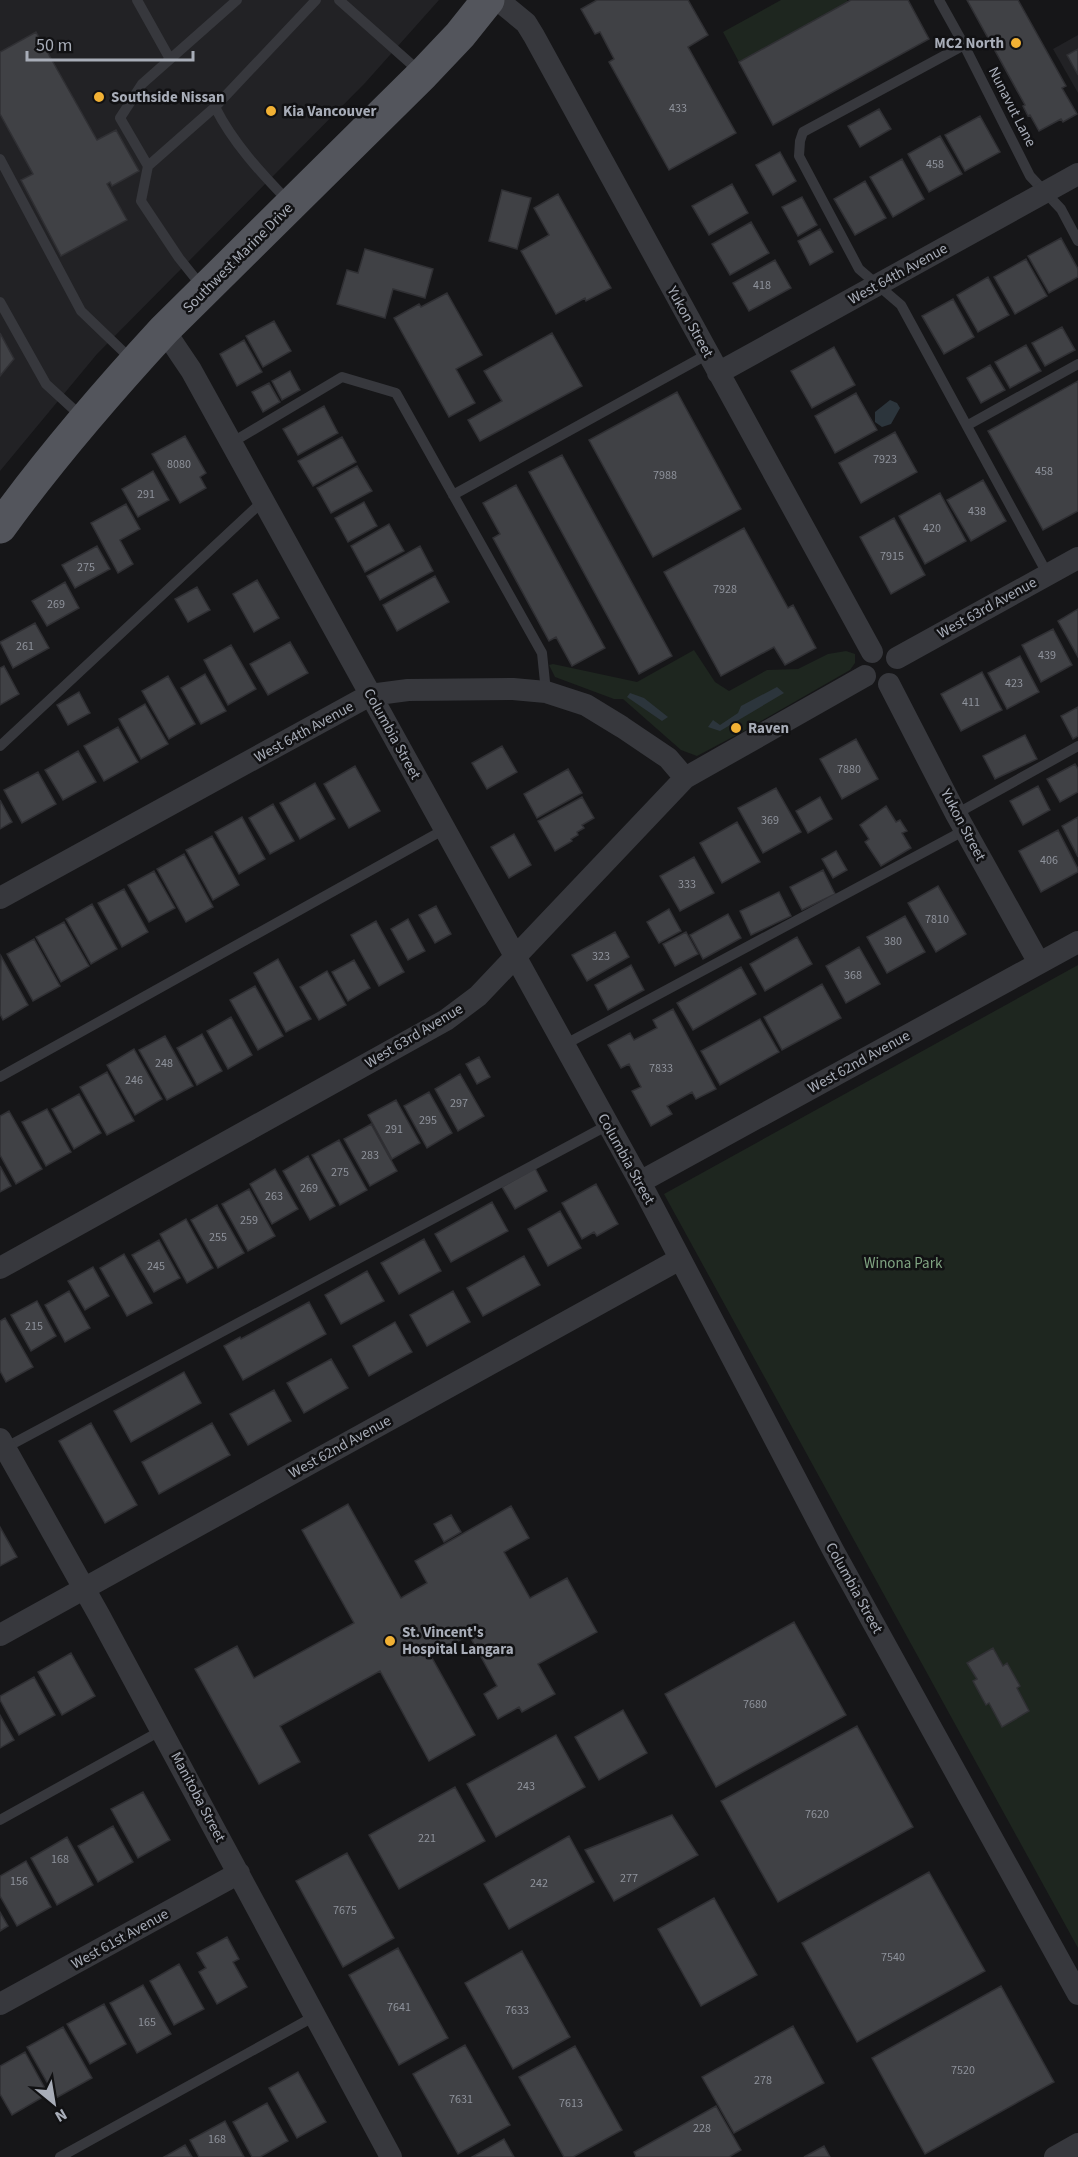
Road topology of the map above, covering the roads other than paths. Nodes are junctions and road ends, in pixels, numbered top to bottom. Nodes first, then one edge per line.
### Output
1 (137, 0) edge
2 (237, 0) edge
3 (315, 0) edge
4 (339, 0) edge
5 (488, 0) edge
6 (498, 0) edge
7 (939, 0) edge
8 (964, 45) junction
9 (170, 59) junction
10 (423, 74) junction
11 (215, 107) junction
12 (0, 159) edge
13 (148, 166) junction
14 (1078, 174) edge
15 (1045, 192) junction
16 (291, 204) junction
17 (1078, 242) edge
18 (877, 285) junction
19 (205, 290) junction
20 (0, 302) edge
21 (164, 330) junction
22 (135, 362) junction
23 (713, 363) junction
24 (1078, 364) edge
25 (84, 419) junction
26 (968, 425) junction
27 (231, 443) junction
28 (453, 495) junction
29 (263, 501) junction
30 (0, 527) edge
31 (1078, 558) edge
32 (1048, 575) junction
33 (872, 652) junction
34 (897, 658) junction
35 (865, 676) junction
36 (889, 684) junction
37 (546, 692) junction
38 (370, 695) junction
39 (0, 746) edge
40 (1078, 746) edge
41 (685, 778) junction
42 (960, 822) junction
43 (444, 829) junction
44 (0, 898) edge
45 (1078, 942) edge
46 (515, 957) junction
47 (1039, 963) junction
48 (564, 1045) junction
49 (0, 1077) edge
50 (608, 1125) junction
51 (640, 1182) junction
52 (680, 1259) junction
53 (0, 1268) edge
54 (2, 1446) edge
55 (84, 1588) junction
56 (0, 1635) edge
57 (162, 1730) junction
58 (0, 1820) edge
59 (239, 1873) junction
60 (1078, 1994) edge
61 (0, 2004) edge
62 (315, 2016) junction
63 (1078, 2144) edge
64 (388, 2156) edge
65 (60, 2157) edge
66 (1055, 2157) edge

1 - 9 lane
2 - 9 lane
3 - 11 lane
4 - 10 lane
5 - 10 main road, Southwest Marine Drive
6 - 23 street, Yukon Street
7 - 8 lane, Nunavut Lane
8 - 15 lane, Nunavut Lane
8 - 18 lane
9 - 13 lane
10 - 16 main road, Southwest Marine Drive
11 - 13 lane
11 - 16 lane
12 - 22 lane
13 - 19 lane
14 - 15 street, West 64th Avenue
15 - 17 lane, Nunavut Lane
15 - 18 street, West 64th Avenue
16 - 19 main road, Southwest Marine Drive
18 - 23 street, West 64th Avenue
18 - 26 lane
19 - 21 main road, Southwest Marine Drive
20 - 25 lane
21 - 22 main road, Southwest Marine Drive
21 - 27 street, Columbia Street
22 - 25 main road, Southwest Marine Drive
23 - 28 lane
23 - 33 street, Yukon Street
24 - 26 lane
25 - 30 main road, Southwest Marine Drive
26 - 32 lane
27 - 28 lane
27 - 29 street, Columbia Street
28 - 37 lane
29 - 38 street, Columbia Street
29 - 39 lane
31 - 32 street, West 63rd Avenue
32 - 34 street, West 63rd Avenue
33 - 34 street
33 - 35 street
34 - 36 street
35 - 36 street
35 - 41 street, West 63rd Avenue
36 - 42 street, Yukon Street
37 - 38 street, West 64th Avenue
37 - 41 street, West 64th Avenue
38 - 43 street, Columbia Street
38 - 44 street, West 64th Avenue
40 - 42 lane
41 - 46 street, West 63rd Avenue
42 - 47 street, Yukon Street
42 - 48 lane
43 - 46 street, Columbia Street
43 - 49 lane
45 - 47 street, West 62nd Avenue
46 - 48 street, Columbia Street
46 - 53 street, West 63rd Avenue
47 - 51 street, West 62nd Avenue
48 - 50 street, Columbia Street
50 - 51 street, Columbia Street
50 - 54 lane
51 - 52 street, Columbia Street
52 - 55 street, West 62nd Avenue
52 - 60 street, Columbia Street
54 - 55 street, Manitoba Street
55 - 56 street, West 62nd Avenue
55 - 57 street, Manitoba Street
57 - 58 lane
57 - 59 street, Manitoba Street
59 - 61 street, West 61st Avenue
59 - 62 street, Manitoba Street
62 - 64 street, Manitoba Street
62 - 65 lane
63 - 66 street

